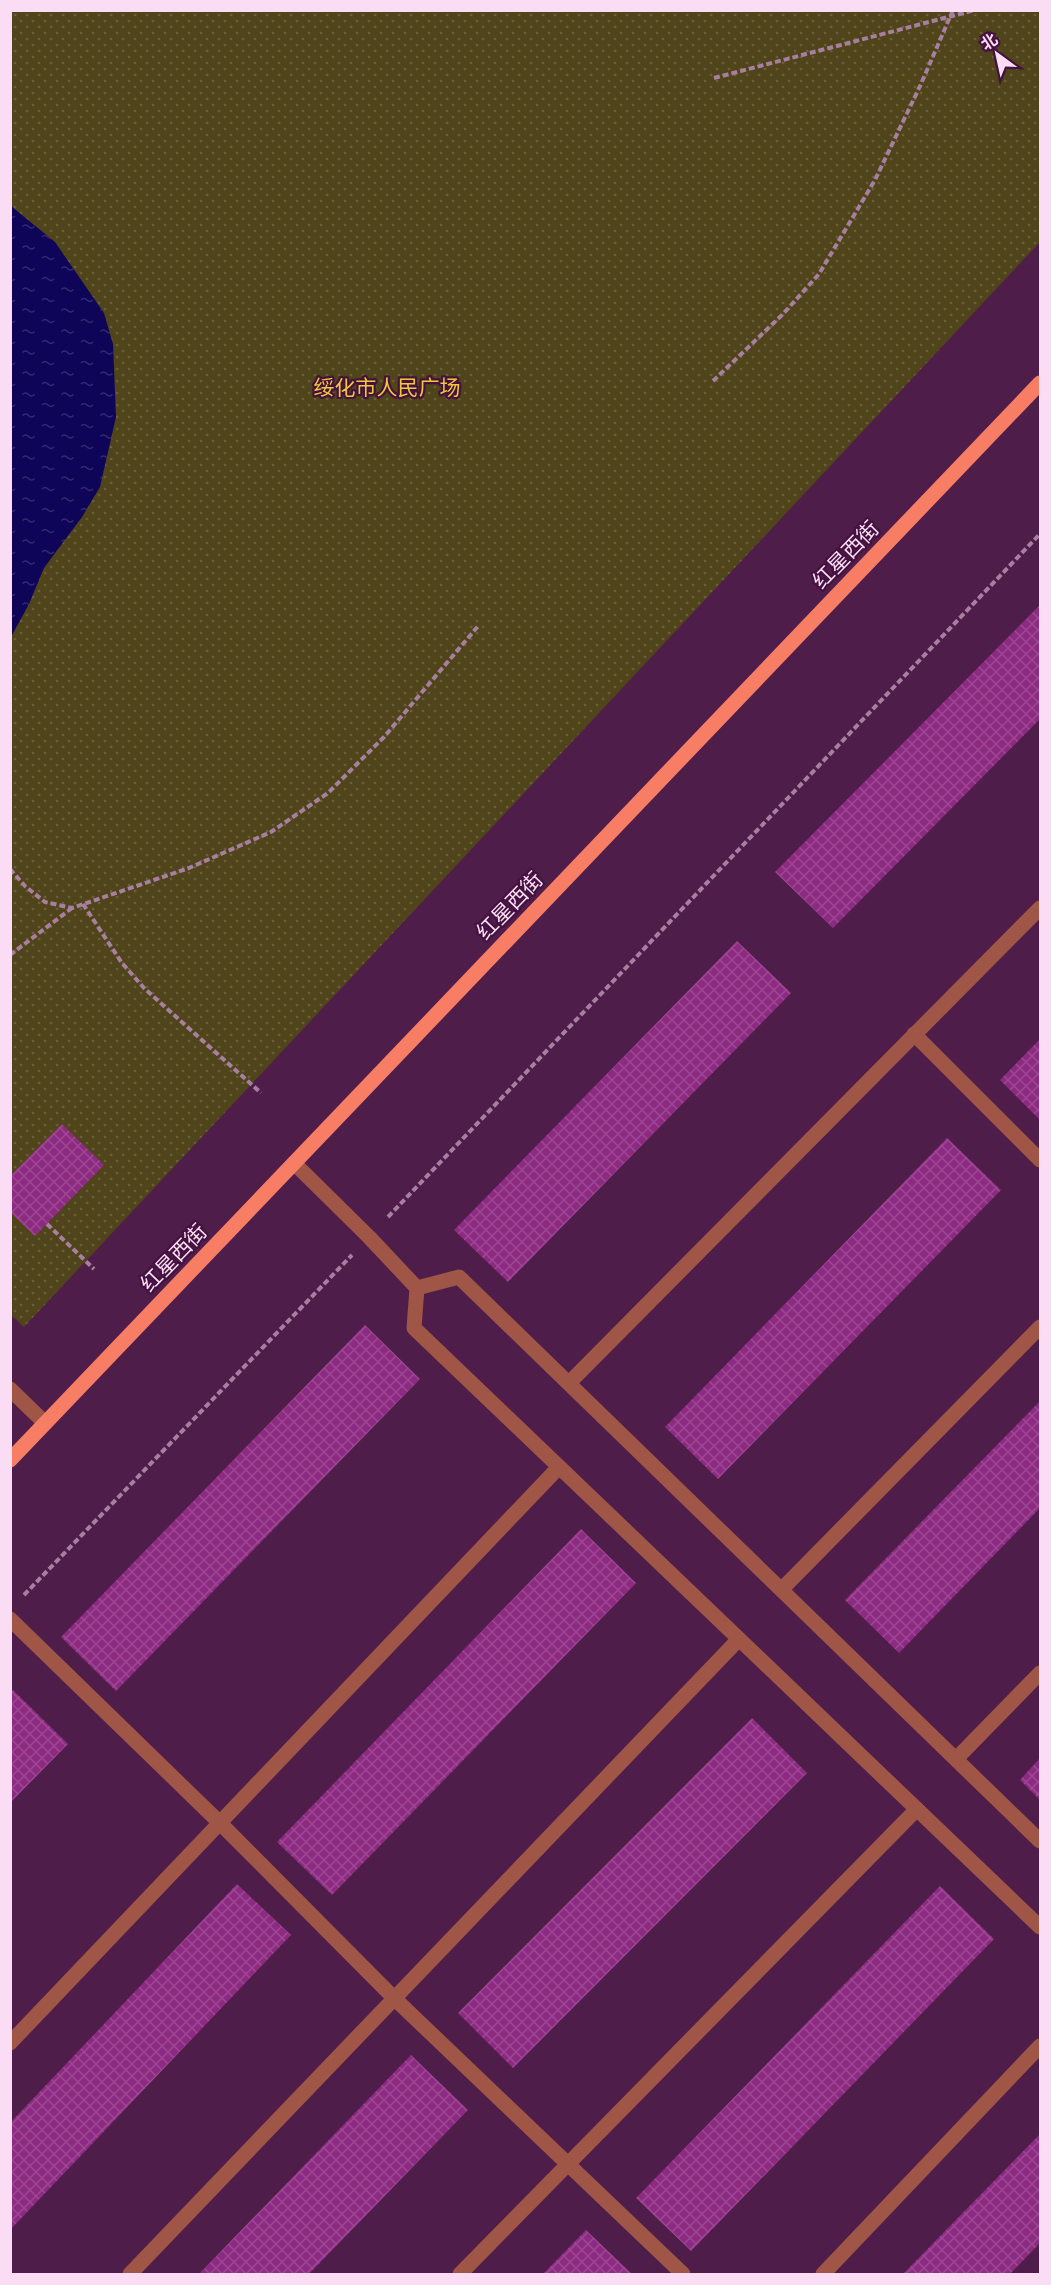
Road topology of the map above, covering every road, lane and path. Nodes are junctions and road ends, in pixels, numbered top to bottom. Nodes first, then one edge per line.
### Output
1 (953, 10) edge
2 (975, 10) edge
3 (951, 17) junction
4 (714, 78) dead end
5 (713, 381) dead end
6 (1041, 383) edge
7 (1041, 534) edge
8 (479, 626) dead end
9 (10, 869) edge
10 (83, 904) junction
11 (72, 908) junction
12 (1041, 908) edge
13 (10, 955) edge
14 (914, 1034) junction
15 (261, 1093) dead end
16 (1041, 1160) edge
17 (294, 1162) junction
18 (46, 1224) dead end
19 (369, 1237) junction
20 (94, 1269) dead end
21 (417, 1288) junction
22 (1041, 1326) edge
23 (569, 1383) junction
24 (10, 1389) edge
25 (45, 1423) junction
26 (10, 1460) edge
27 (559, 1467) junction
28 (782, 1589) junction
29 (19, 1600) dead end
30 (10, 1619) edge
31 (739, 1639) junction
32 (1041, 1673) edge
33 (956, 1759) junction
34 (917, 1809) junction
35 (220, 1823) junction
36 (1041, 1841) edge
37 (1041, 1927) edge
38 (395, 1999) junction
39 (10, 2043) edge
40 (1041, 2046) edge
41 (567, 2164) junction
42 (130, 2274) edge
43 (460, 2274) edge
44 (683, 2274) edge
45 (823, 2274) edge

1 - 3 path
2 - 3 path
3 - 4 path
3 - 5 path
6 - 17 main road, 红星西街
7 - 19 path
8 - 10 path
9 - 11 path
10 - 11 path
10 - 15 path
11 - 13 path
12 - 14 street
14 - 16 street
14 - 23 street
17 - 19 street
17 - 25 main road, 红星西街
18 - 20 path
19 - 21 street
19 - 29 path
21 - 23 street
21 - 27 street
22 - 28 street
23 - 28 street
24 - 25 street
25 - 26 main road, 红星西街
27 - 31 street
27 - 35 street
28 - 33 street
30 - 35 street
31 - 34 street
31 - 38 street
32 - 33 street
33 - 36 street
34 - 37 street
34 - 41 street
35 - 38 street
35 - 39 street
38 - 41 street
38 - 42 street
40 - 45 street
41 - 43 street
41 - 44 street

